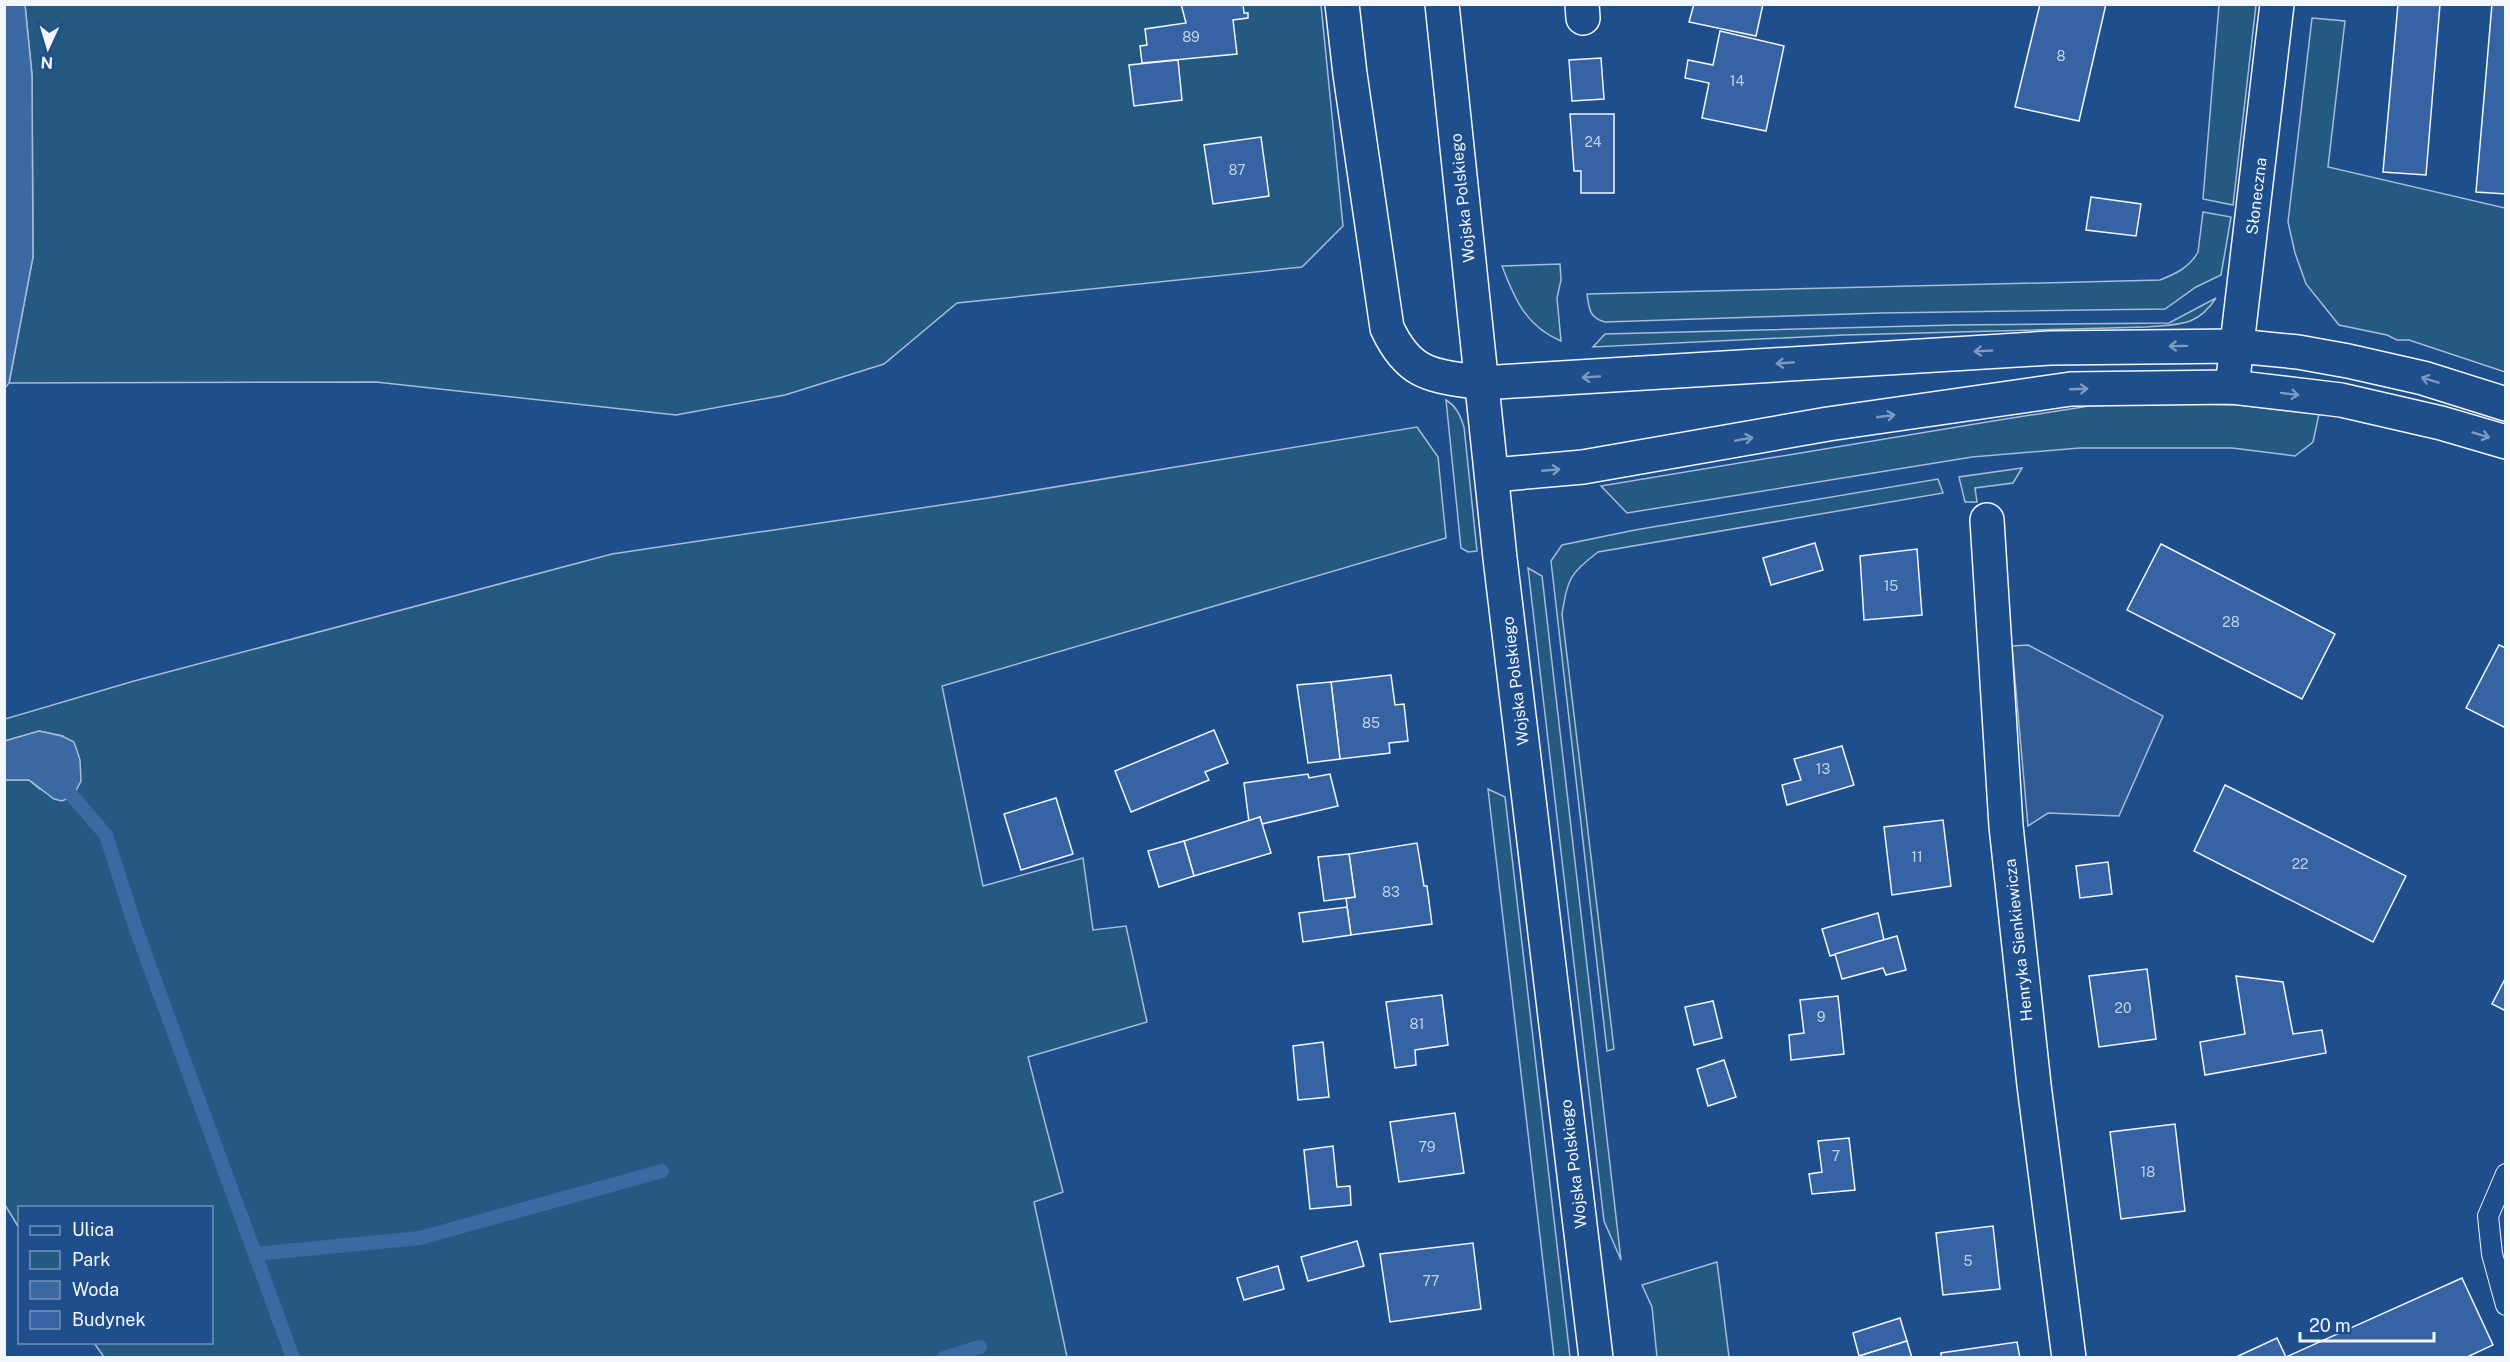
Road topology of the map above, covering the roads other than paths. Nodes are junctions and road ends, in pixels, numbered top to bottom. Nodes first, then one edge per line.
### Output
1 (1342, 4) edge
2 (1442, 4) edge
3 (2277, 4) edge
4 (2236, 346) junction
5 (1481, 383) junction
6 (2232, 387) junction
7 (2505, 404) edge
8 (2505, 442) edge
9 (1493, 475) junction
10 (1987, 520) dead end
11 (2505, 1174) edge
12 (2505, 1305) edge
13 (1596, 1358) edge
14 (2069, 1358) edge

1 - 5 street
2 - 5 street, Wojska Polskiego
3 - 4 street, Słoneczna
4 -> 5 street
4 - 6 street, Słoneczna
7 -> 4 street
5 - 9 street, Wojska Polskiego
6 -> 8 street
9 -> 6 street
9 - 13 street, Wojska Polskiego
10 - 14 street, Henryka Sienkiewicza
11 - 12 lane

